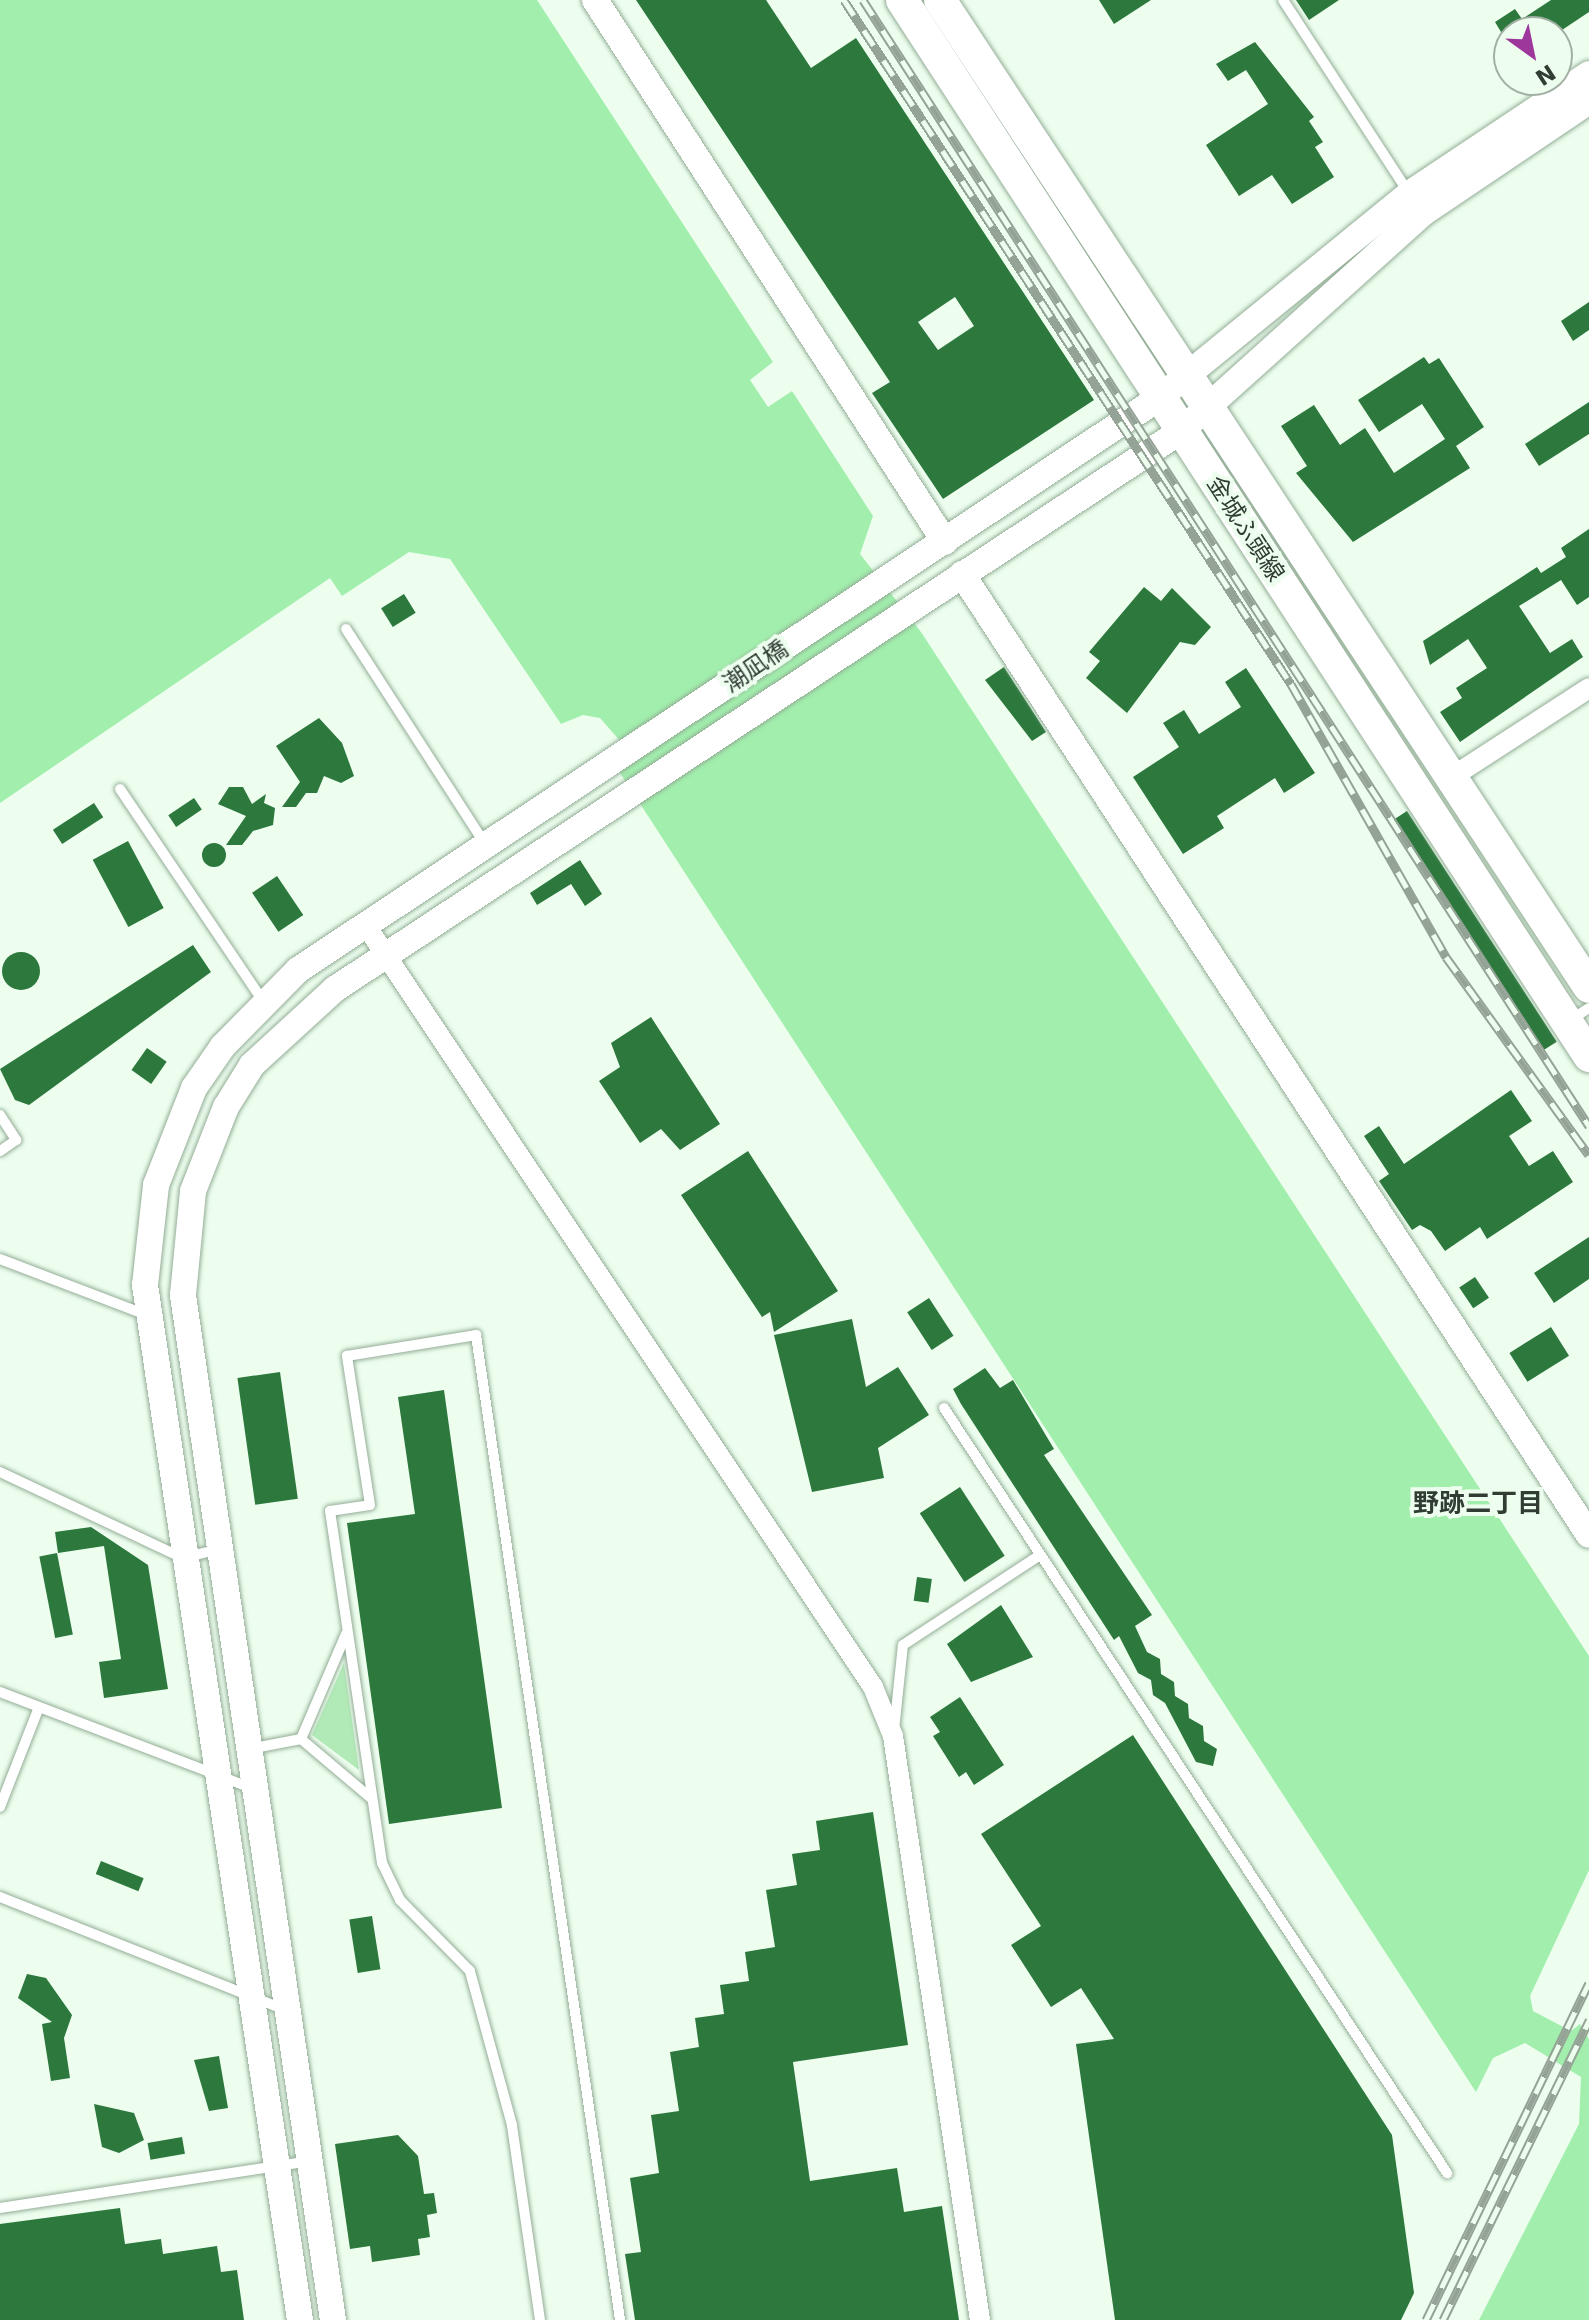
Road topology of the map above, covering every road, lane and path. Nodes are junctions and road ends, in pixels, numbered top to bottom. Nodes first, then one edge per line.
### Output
1 (595, 0) edge
2 (902, 0) edge
3 (940, 0) edge
4 (1283, 0) edge
5 (1589, 74) edge
6 (1589, 101) edge
7 (1416, 204) junction
8 (1187, 375) junction
9 (1159, 398) junction
10 (1208, 407) junction
11 (1181, 431) junction
12 (936, 548) junction
13 (952, 580) junction
14 (346, 629) dead end
15 (1589, 688) edge
16 (1452, 777) junction
17 (120, 789) dead end
18 (486, 845) junction
19 (365, 924) junction
20 (386, 956) junction
21 (1589, 987) edge
22 (263, 1001) junction
23 (1578, 1016) edge
24 (1589, 1056) edge
25 (0, 1115) edge
26 (0, 1151) edge
27 (0, 1259) edge
28 (151, 1317) junction
29 (944, 1408) dead end
30 (0, 1472) edge
31 (1589, 1535) edge
32 (219, 1548) junction
33 (1040, 1555) junction
34 (183, 1558) junction
35 (348, 1631) junction
36 (0, 1692) edge
37 (39, 1707) junction
38 (893, 1736) junction
39 (301, 1739) junction
40 (247, 1749) junction
41 (217, 1777) junction
42 (253, 1789) junction
43 (372, 1799) junction
44 (0, 1807) edge
45 (0, 1897) edge
46 (252, 1996) junction
47 (287, 2010) junction
48 (310, 2161) junction
49 (279, 2166) junction
50 (1447, 2173) dead end
51 (0, 2208) edge
52 (300, 2320) edge
53 (333, 2320) edge
54 (540, 2320) edge
55 (620, 2320) edge
56 (980, 2320) edge

1 - 12 street
2 - 9 main road, 金城ふ頭線
3 - 8 main road, 金城ふ頭線
4 - 7 lane
5 - 7 street
6 - 7 street
7 - 8 street, 潮凪橋
7 - 10 street, 潮凪橋
8 - 9 street, 潮凪橋
8 - 10 main road, 金城ふ頭線
9 - 11 main road, 金城ふ頭線
9 - 12 street, 潮凪橋
10 - 11 street, 潮凪橋
10 - 16 main road, 金城ふ頭線
11 - 13 street, 潮凪橋
11 - 23 main road, 金城ふ頭線
12 - 18 street, 潮凪橋
13 - 20 street, 潮凪橋
13 - 31 street
14 - 18 lane
15 - 16 street
16 - 21 main road, 金城ふ頭線
17 - 22 lane
18 - 19 street, 潮凪橋
19 - 20 street
19 - 22 street, 潮凪橋
20 - 32 street, 潮凪橋
20 - 38 street
22 - 28 street, 潮凪橋
23 - 24 main road, 金城ふ頭線
25 - 26 lane
27 - 28 lane
28 - 34 street, 潮凪橋
29 - 33 lane
30 - 34 lane
32 - 34 lane
32 - 40 street, 潮凪橋
33 - 38 lane
33 - 50 lane
34 - 41 street, 潮凪橋
35 - 39 lane
35 - 43 lane
35 - 55 lane
36 - 37 lane
37 - 41 lane
37 - 44 lane
38 - 56 street
39 - 40 lane
39 - 43 lane
40 - 42 street, 潮凪橋
41 - 42 lane
41 - 46 street, 潮凪橋
42 - 47 street, 潮凪橋
43 - 54 lane
45 - 46 lane
46 - 47 lane
46 - 49 street, 潮凪橋
47 - 48 street, 潮凪橋
48 - 49 lane
48 - 53 street, 潮凪橋
49 - 51 lane
49 - 52 street, 潮凪橋

